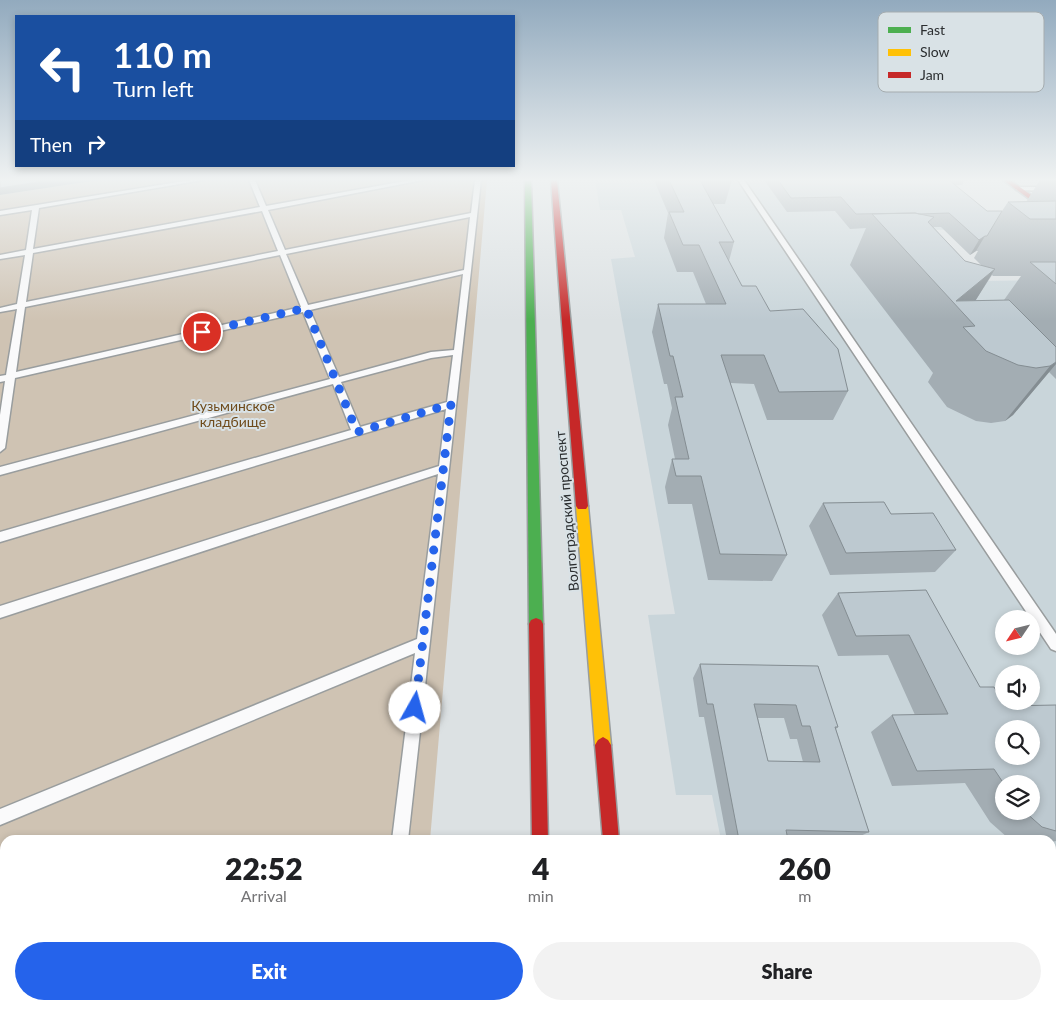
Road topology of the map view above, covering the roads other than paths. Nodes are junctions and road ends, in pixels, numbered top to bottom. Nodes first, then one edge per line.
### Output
1 (33, 227) edge
2 (160, 227) edge
3 (272, 227) edge
4 (408, 227) edge
5 (473, 227) edge
6 (529, 227) edge
7 (558, 227) edge
8 (773, 227) edge
9 (30, 251) junction
10 (282, 252) junction
11 (0, 257) edge
12 (468, 271) junction
13 (21, 306) junction
14 (306, 308) junction
15 (0, 310) edge
16 (458, 352) junction
17 (11, 377) junction
18 (0, 379) edge
19 (336, 380) junction
20 (451, 404) junction
21 (357, 432) junction
22 (0, 448) edge
23 (444, 468) junction
24 (0, 471) edge
25 (0, 537) edge
26 (0, 612) edge
27 (423, 643) junction
28 (1056, 645) edge
29 (0, 817) edge
30 (401, 835) edge
31 (540, 835) edge
32 (611, 835) edge

1 - 9 lane
2 - 9 lane
3 - 10 lane
4 - 10 lane
5 - 12 lane
6 - 31 main road, Волгоградский проспект
7 - 32 main road, Волгоградский проспект
8 - 28 lane
9 - 11 lane
9 - 13 lane
10 - 13 lane
10 - 14 lane
12 - 14 lane
12 - 16 lane
13 - 15 lane
13 - 17 lane
14 - 17 lane
14 - 19 lane
16 - 19 lane
16 - 20 lane
17 - 18 lane
17 - 22 lane
19 - 21 lane
19 - 24 lane
20 - 21 lane
20 - 23 lane
21 - 25 lane
23 - 26 lane
23 - 27 lane
27 - 29 lane
27 - 30 lane

